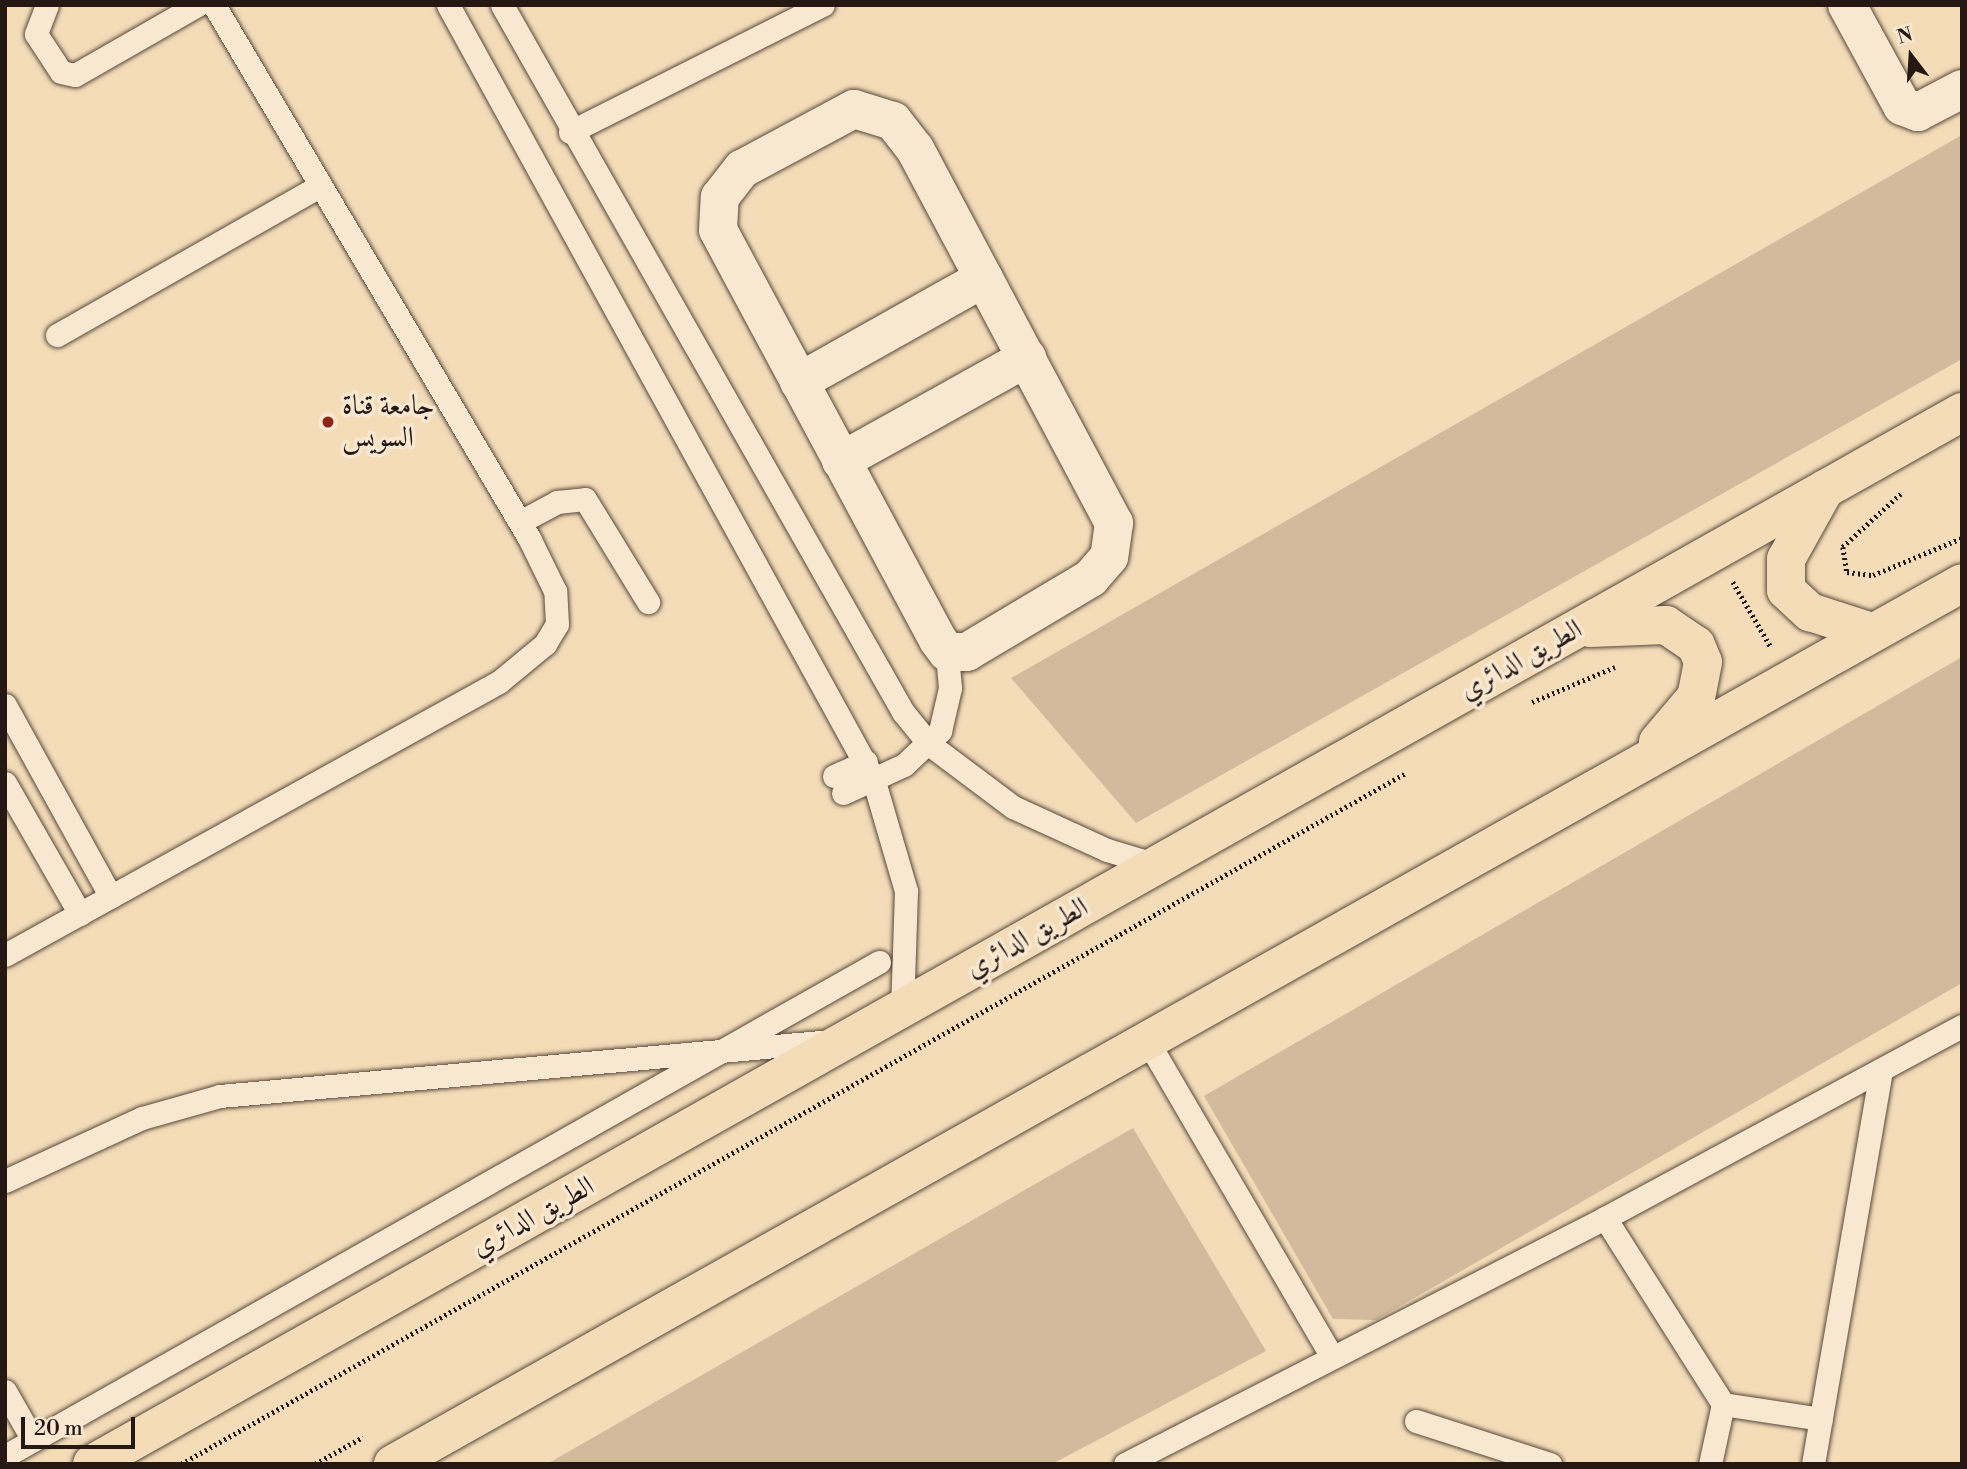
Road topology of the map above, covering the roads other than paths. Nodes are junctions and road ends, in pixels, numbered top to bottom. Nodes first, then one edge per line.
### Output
1 (47, 5) edge
2 (197, 5) edge
3 (214, 5) edge
4 (448, 5) edge
5 (502, 5) edge
6 (822, 5) edge
7 (1847, 5) edge
8 (1962, 89) edge
9 (570, 132) junction
10 (317, 187) junction
11 (984, 278) junction
12 (57, 335) dead end
13 (1027, 358) junction
14 (799, 382) junction
15 (1962, 412) edge
16 (841, 461) junction
17 (1825, 489) junction
18 (520, 522) junction
19 (1962, 583) edge
20 (648, 602) dead end
21 (1576, 629) junction
22 (1872, 632) junction
23 (947, 652) junction
24 (5, 705) edge
25 (929, 744) junction
26 (1640, 762) junction
27 (869, 770) junction
28 (5, 783) edge
29 (839, 784) dead end
30 (1157, 865) junction
31 (111, 897) junction
32 (80, 914) junction
33 (5, 955) edge
34 (879, 962) dead end
35 (902, 1009) junction
36 (1962, 1026) edge
37 (851, 1039) junction
38 (1148, 1042) junction
39 (722, 1051) junction
40 (1881, 1070) junction
41 (5, 1181) edge
42 (1605, 1218) junction
43 (1330, 1354) junction
44 (5, 1391) edge
45 (1723, 1404) junction
46 (1821, 1419) junction
47 (1416, 1421) dead end
48 (33, 1440) junction
49 (5, 1456) edge
50 (92, 1464) edge
51 (393, 1464) edge
52 (1125, 1464) edge
53 (1550, 1464) edge
54 (1710, 1464) edge
55 (1813, 1464) edge

1 - 2 lane
3 - 10 lane
4 - 27 lane
5 - 9 lane
6 - 9 lane
7 - 8 street
9 - 25 lane
10 - 12 lane
10 - 18 lane
11 - 13 street
11 - 14 street
11 - 14 street
13 - 16 street
13 - 23 street
14 - 16 street
15 - 17 main road, الطريق الدائري
16 - 23 street
17 - 21 main road, الطريق الدائري
17 - 22 main road
18 - 20 lane
18 - 31 lane
19 - 22 main road
21 - 26 main road
21 - 30 main road, الطريق الدائري
22 - 26 main road
23 - 25 lane
24 - 31 lane
25 - 27 lane
25 - 30 lane
26 - 38 main road
27 - 29 lane
27 - 35 lane
28 - 32 lane
30 - 35 main road, الطريق الدائري
31 - 32 lane
32 - 33 lane
34 - 39 lane
35 - 37 main road, الطريق الدائري
36 - 40 lane
37 - 39 lane
37 - 50 main road, الطريق الدائري
38 - 43 lane
38 - 51 main road
39 - 41 lane
39 - 48 lane
40 - 42 lane
40 - 46 lane
42 - 43 lane
42 - 45 lane
43 - 52 lane
44 - 48 lane
45 - 46 lane
45 - 54 lane
46 - 55 lane
47 - 53 lane
48 - 49 lane

